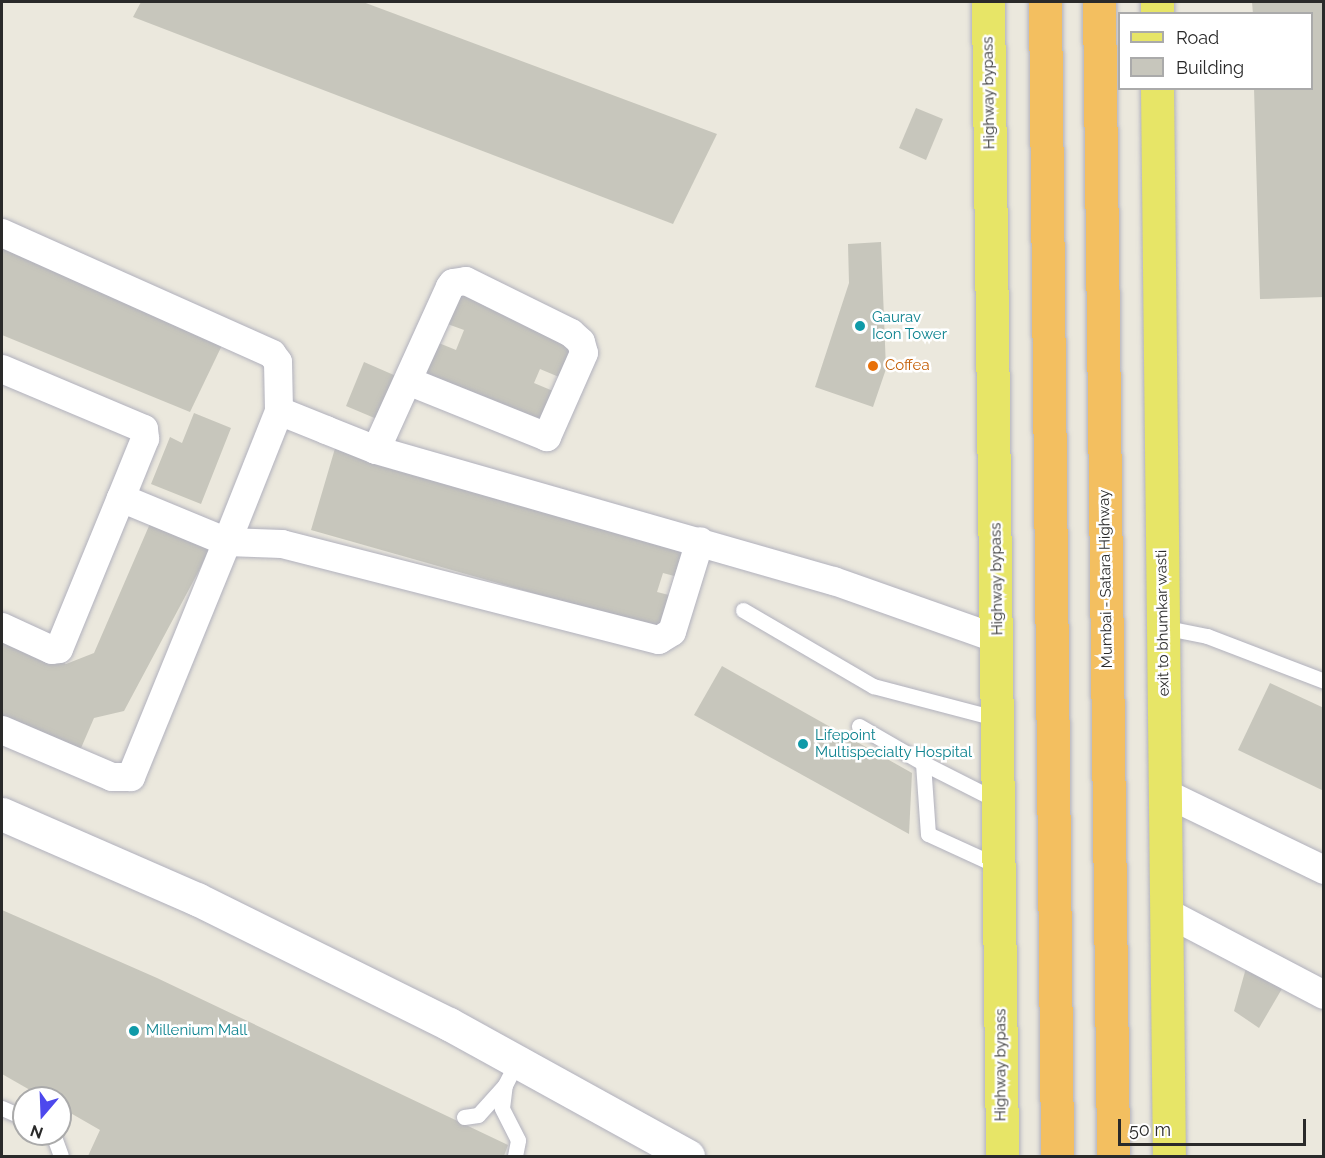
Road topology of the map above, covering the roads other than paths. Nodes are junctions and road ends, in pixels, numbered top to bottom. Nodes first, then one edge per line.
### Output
1 (987, 2) edge
2 (1045, 2) edge
3 (1099, 2) edge
4 (1157, 90) edge
5 (2, 232) edge
6 (2, 369) edge
7 (408, 381) junction
8 (279, 411) junction
9 (376, 450) junction
10 (121, 498) junction
11 (227, 542) junction
12 (700, 542) junction
13 (743, 609) dead end
14 (2, 627) edge
15 (1162, 627) junction
16 (998, 639) junction
17 (1323, 681) edge
18 (999, 718) junction
19 (860, 726) dead end
20 (2, 730) edge
21 (923, 763) junction
22 (1165, 793) junction
23 (999, 802) junction
24 (2, 814) edge
25 (1000, 867) junction
26 (1323, 870) edge
27 (1166, 912) junction
28 (1323, 995) edge
29 (511, 1073) junction
30 (464, 1117) dead end
31 (515, 1156) edge
32 (688, 1156) edge
33 (1002, 1156) edge
34 (1057, 1156) edge
35 (1113, 1156) edge
36 (1169, 1156) edge

1 - 16 main road, Highway bypass
2 - 34 highway
3 - 35 highway, Mumbai - Satara Highway
4 - 15 main road, exit to bhumkar wasti
5 - 8 street
6 - 10 street
7 - 7 street
7 - 9 street
8 - 9 street
8 - 11 street
9 - 12 street
10 - 11 street
10 - 14 street
11 - 12 street
11 - 20 street
12 - 16 street
13 - 18 lane
15 - 17 lane
15 - 22 main road, exit to bhumkar wasti
16 - 18 main road, Highway bypass
18 - 23 main road, Highway bypass
19 - 21 lane
21 - 23 lane
21 - 25 lane
22 - 26 street
22 - 27 main road, exit to bhumkar wasti
23 - 25 main road, Highway bypass
24 - 29 street
25 - 33 main road, Highway bypass
27 - 28 street
27 - 36 main road, exit to bhumkar wasti
29 - 30 lane
29 - 31 lane
29 - 32 street

